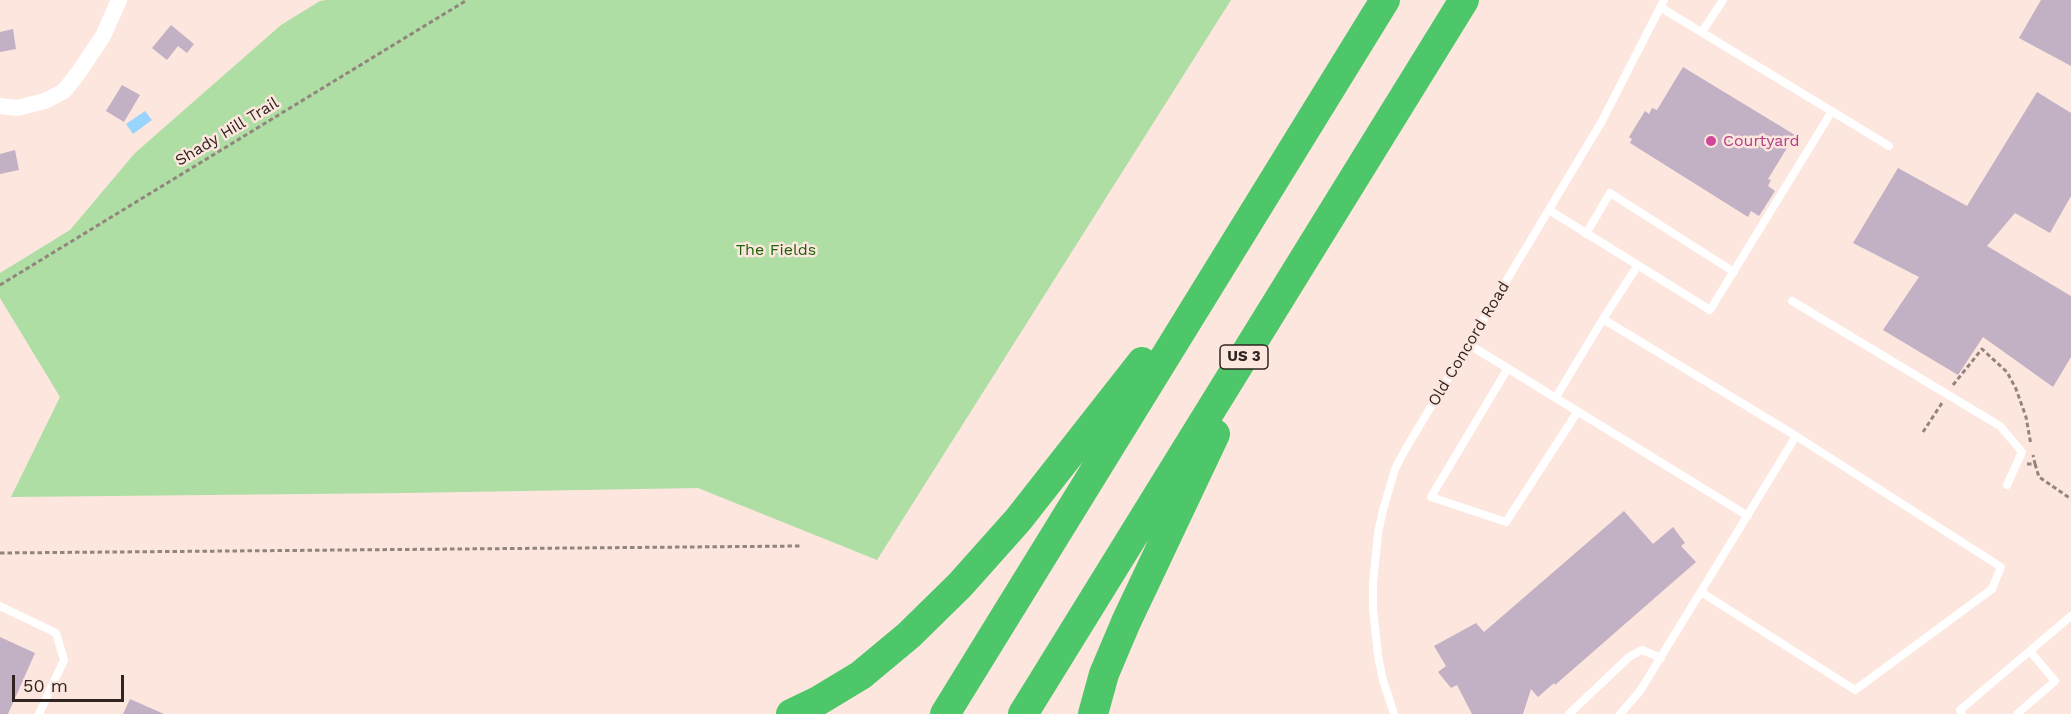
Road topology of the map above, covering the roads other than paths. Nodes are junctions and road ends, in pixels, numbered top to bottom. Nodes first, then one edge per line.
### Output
1 (119, 0) edge
2 (1385, 0) edge
3 (1464, 0) edge
4 (1723, 0) edge
5 (1662, 3) edge
6 (1702, 32) junction
7 (0, 106) edge
8 (1832, 111) junction
9 (1889, 146) dead end
10 (1549, 210) junction
11 (1586, 234) junction
12 (1232, 246) junction
13 (1638, 265) junction
14 (1734, 272) junction
15 (1279, 300) junction
16 (1792, 301) dead end
17 (1603, 319) junction
18 (1468, 344) junction
19 (1508, 368) junction
20 (1556, 398) junction
21 (1578, 411) junction
22 (1796, 436) junction
23 (2007, 485) dead end
24 (1748, 516) junction
25 (1701, 592) junction
26 (0, 606) edge
27 (2071, 616) edge
28 (2030, 651) junction
29 (1661, 658) junction
30 (39, 714) edge
31 (791, 714) edge
32 (945, 714) edge
33 (1023, 714) edge
34 (1093, 714) edge
35 (1394, 714) edge
36 (1569, 714) edge
37 (1620, 714) edge
38 (1962, 714) edge
39 (2017, 714) edge

1 - 7 street
2 - 12 highway
3 - 15 highway, US 3
4 - 6 lane
5 - 6 lane
5 - 10 lane, Old Concord Road
6 - 8 lane
8 - 9 lane
8 - 14 lane
10 - 11 lane
10 - 18 lane, Old Concord Road
11 - 13 lane
11 - 14 lane
12 - 31 highway
12 - 32 highway
13 - 14 lane
13 - 17 lane
15 - 33 highway, US 3
15 - 34 highway
16 - 23 lane
17 - 20 lane
17 - 22 lane
18 - 19 lane
18 - 35 lane, Old Concord Road
19 - 20 lane
19 - 21 lane
20 - 21 lane
21 - 24 lane
22 - 24 lane
22 - 25 lane
24 - 25 lane
25 - 29 lane
26 - 30 lane
27 - 28 lane
28 - 38 lane
28 - 39 lane
29 - 36 lane
29 - 37 lane

